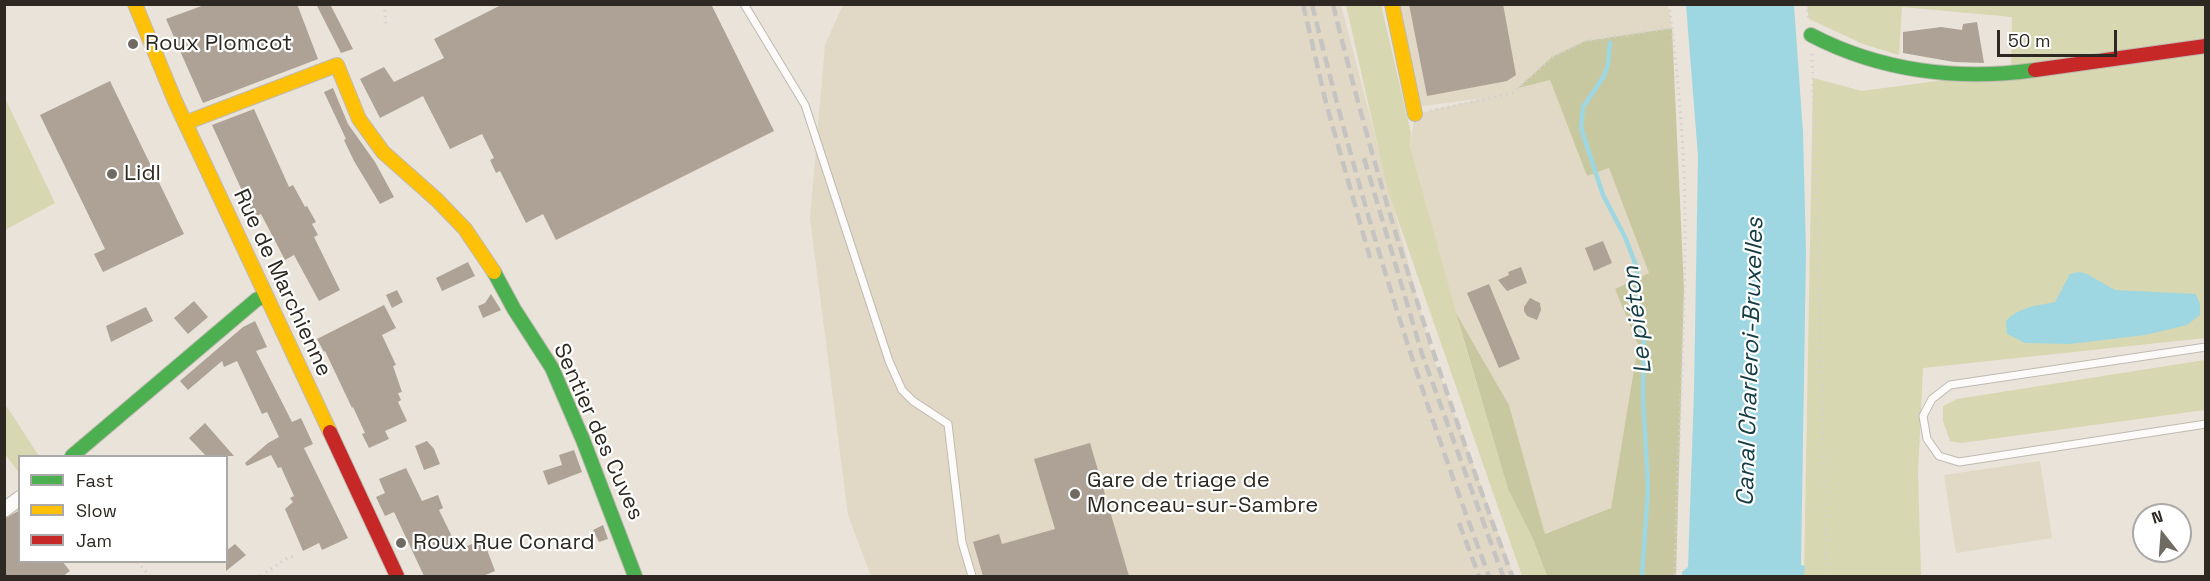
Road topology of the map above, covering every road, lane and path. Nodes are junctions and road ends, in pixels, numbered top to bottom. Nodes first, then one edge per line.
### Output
1 (135, 4) edge
2 (384, 4) edge
3 (744, 4) edge
4 (1392, 4) edge
5 (1669, 4) edge
6 (1807, 4) edge
7 (386, 25) dead end
8 (1672, 28) junction
9 (1811, 35) junction
10 (2205, 46) edge
11 (1415, 114) joint
12 (185, 123) junction
13 (265, 296) junction
14 (2205, 347) edge
15 (2205, 424) edge
16 (73, 455) edge
17 (18, 500) edge
18 (4, 510) edge
19 (295, 556) dead end
20 (139, 563) edge
21 (150, 576) edge
22 (261, 576) edge
23 (397, 576) edge
24 (634, 576) edge
25 (972, 576) edge
26 (1675, 576) edge
27 (1827, 576) edge

1 - 12 street, Rue de Marchienne
2 - 7 path
3 - 25 lane
4 - 11 street
5 - 8 path
6 - 9 path
8 - 11 path
8 - 26 path
9 - 10 street
9 - 27 path
12 - 13 street, Rue de Marchienne
12 - 24 street, Sentier des Cuves
13 - 16 street
13 - 23 street, Rue de Marchienne
14 - 15 lane
17 - 18 street
19 - 22 path
20 - 21 path

